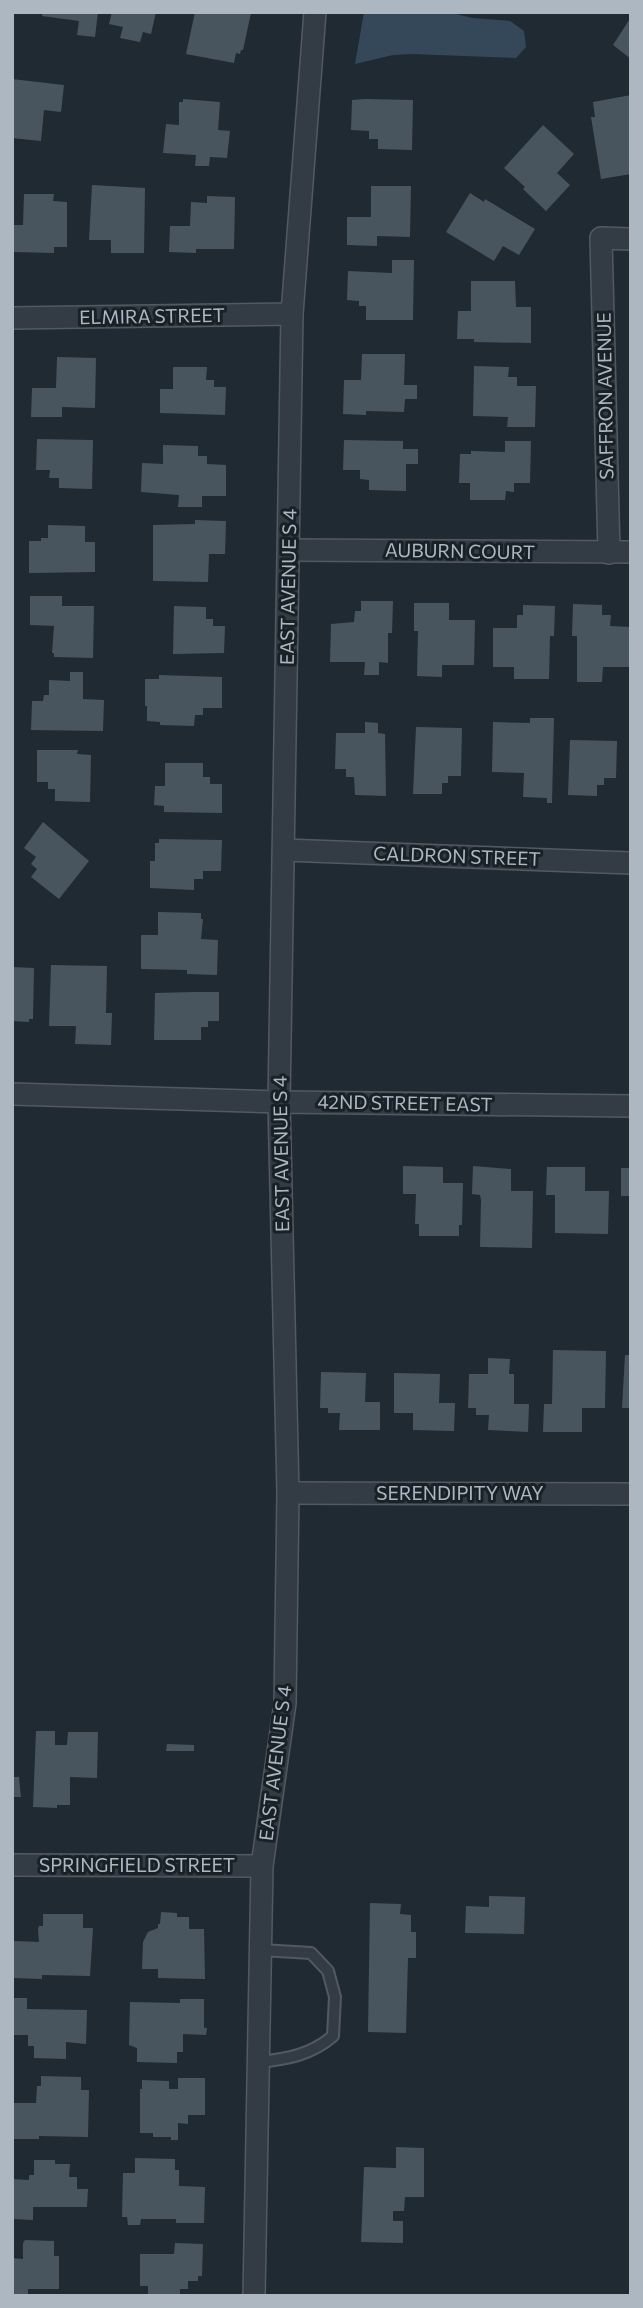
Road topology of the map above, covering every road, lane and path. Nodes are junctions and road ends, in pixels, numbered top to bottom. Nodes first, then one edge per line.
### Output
1 (315, 12) edge
2 (631, 239) edge
3 (292, 314) junction
4 (12, 318) edge
5 (289, 550) junction
6 (631, 552) edge
7 (609, 553) junction
8 (284, 850) junction
9 (631, 863) edge
10 (12, 1094) edge
11 (279, 1102) junction
12 (631, 1106) edge
13 (288, 1493) junction
14 (631, 1494) edge
15 (12, 1865) edge
16 (262, 1866) junction
17 (261, 1950) junction
18 (259, 2062) junction
19 (254, 2296) edge

1 - 3 street, EAST AVENUE S 4
2 - 7 street, SAFFRON AVENUE
3 - 4 street, ELMIRA STREET
3 - 5 street, EAST AVENUE S 4
5 - 7 street, AUBURN COURT
5 - 8 street, EAST AVENUE S 4
6 - 7 street, AUBURN COURT
8 - 9 street, CALDRON STREET
8 - 11 street, EAST AVENUE S 4
10 - 11 street, 42ND STREET EAST
11 - 12 street, 42ND STREET EAST
11 - 13 street, EAST AVENUE S 4
13 - 14 street, SERENDIPITY WAY
13 - 16 street, EAST AVENUE S 4
15 - 16 street, SPRINGFIELD STREET
16 - 17 street, EAST AVENUE S 4
17 - 18 street, EAST AVENUE S 4
17 - 18 lane
18 - 19 street, EAST AVENUE S 4

